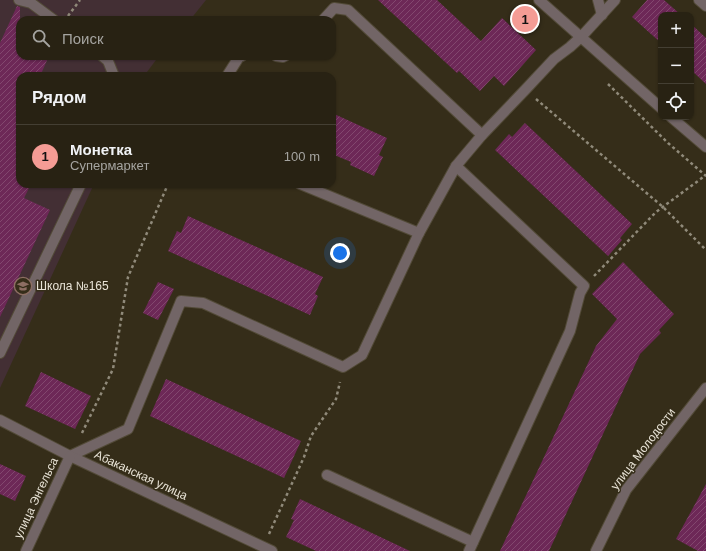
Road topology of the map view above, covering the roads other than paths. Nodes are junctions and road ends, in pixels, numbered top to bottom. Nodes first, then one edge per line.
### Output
1 (19, 0) edge
2 (539, 0) edge
3 (598, 0) edge
4 (616, 0) edge
5 (699, 0) edge
6 (706, 6) edge
7 (602, 15) junction
8 (49, 16) edge
9 (327, 16) edge
10 (582, 36) junction
11 (107, 60) edge
12 (237, 60) edge
13 (112, 72) edge
14 (230, 72) edge
15 (658, 105) edge
16 (675, 120) edge
17 (482, 135) junction
18 (706, 147) edge
19 (456, 166) junction
20 (79, 188) edge
21 (310, 188) edge
22 (419, 233) junction
23 (0, 353) edge
24 (706, 388) edge
25 (0, 420) edge
26 (70, 456) junction
27 (327, 475) dead end
28 (471, 547) edge
29 (268, 549) edge
30 (26, 551) edge
31 (596, 551) edge

1 - 8 street
2 - 10 street
3 - 7 street
4 - 7 street
5 - 6 street
7 - 10 street
9 - 17 street
10 - 15 street
10 - 17 street
11 - 13 street
12 - 14 street
16 - 18 street
17 - 19 street
19 - 22 street
19 - 28 street
20 - 23 street
21 - 22 street
22 - 26 street
24 - 31 street, улица Молодости
25 - 26 street, Абаканская улица
26 - 29 street, Абаканская улица
26 - 30 street, улица Энгельса
27 - 28 street

